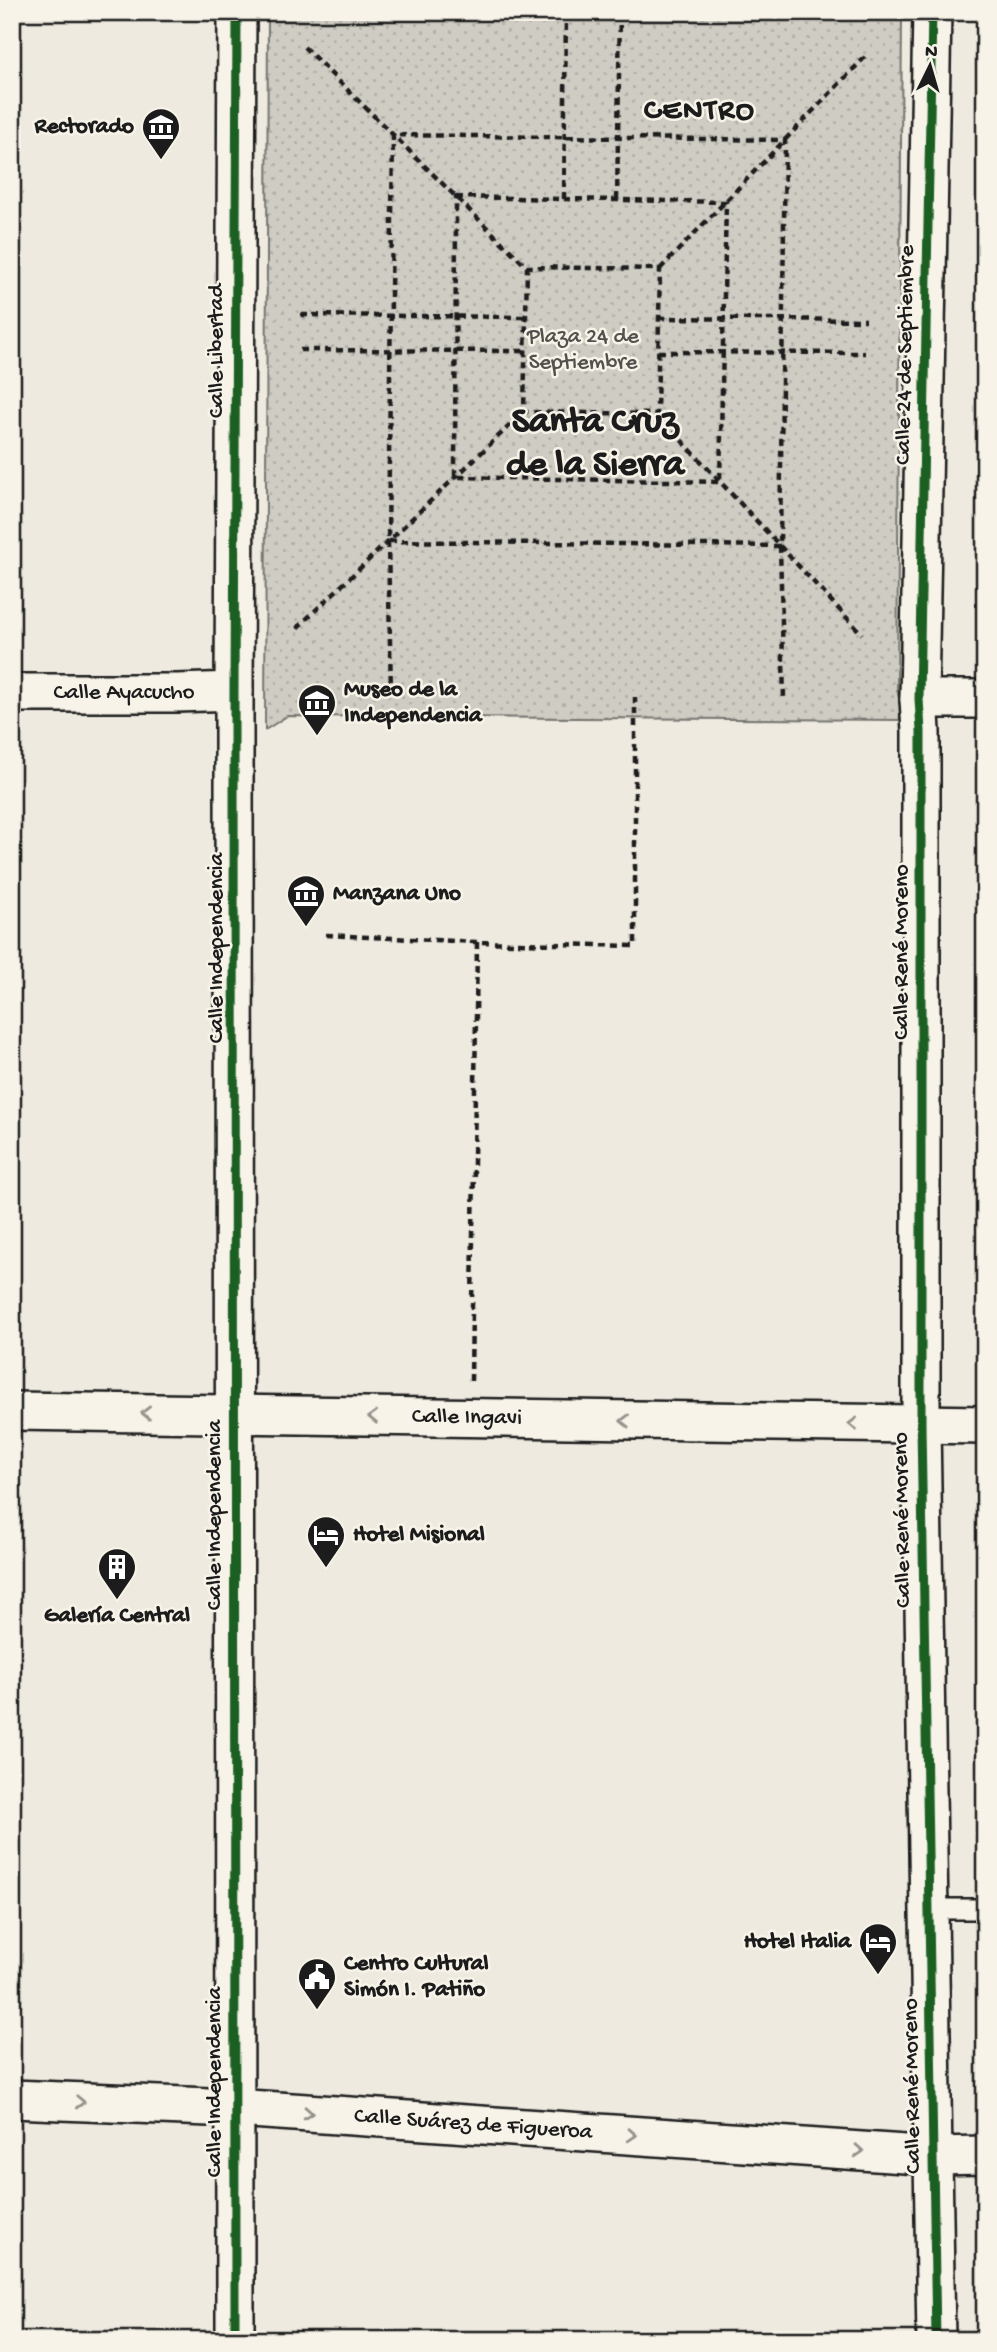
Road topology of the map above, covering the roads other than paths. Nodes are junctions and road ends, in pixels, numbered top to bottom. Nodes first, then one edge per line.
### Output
1 (237, 12) edge
2 (932, 12) edge
3 (234, 691) junction
4 (12, 693) edge
5 (919, 699) junction
6 (985, 699) edge
7 (12, 1411) edge
8 (235, 1415) junction
9 (921, 1425) junction
10 (985, 1425) edge
11 (929, 1909) junction
12 (985, 1909) edge
13 (12, 2099) edge
14 (234, 2108) junction
15 (985, 2155) edge
16 (933, 2156) junction
17 (235, 2340) edge
18 (936, 2340) edge

1 - 3 street, Calle Libertad
2 - 5 street, Calle 24 de Septiembre
3 - 4 street, Calle Ayacucho
3 - 8 street, Calle Independencia
5 - 6 street
5 - 9 street, Calle René Moreno
8 -> 7 street, Calle Ingavi
9 -> 8 street, Calle Ingavi
8 - 14 street, Calle Independencia
9 - 10 street, Calle Ingavi
9 - 11 street, Calle René Moreno
11 - 12 lane
11 - 16 street, Calle René Moreno
13 -> 14 street, Calle Suárez de Figueroa
14 -> 16 street, Calle Suárez de Figueroa
14 - 17 street, Calle Independencia
15 - 16 street, Calle Suárez de Figueroa
16 - 18 street, Calle René Moreno

